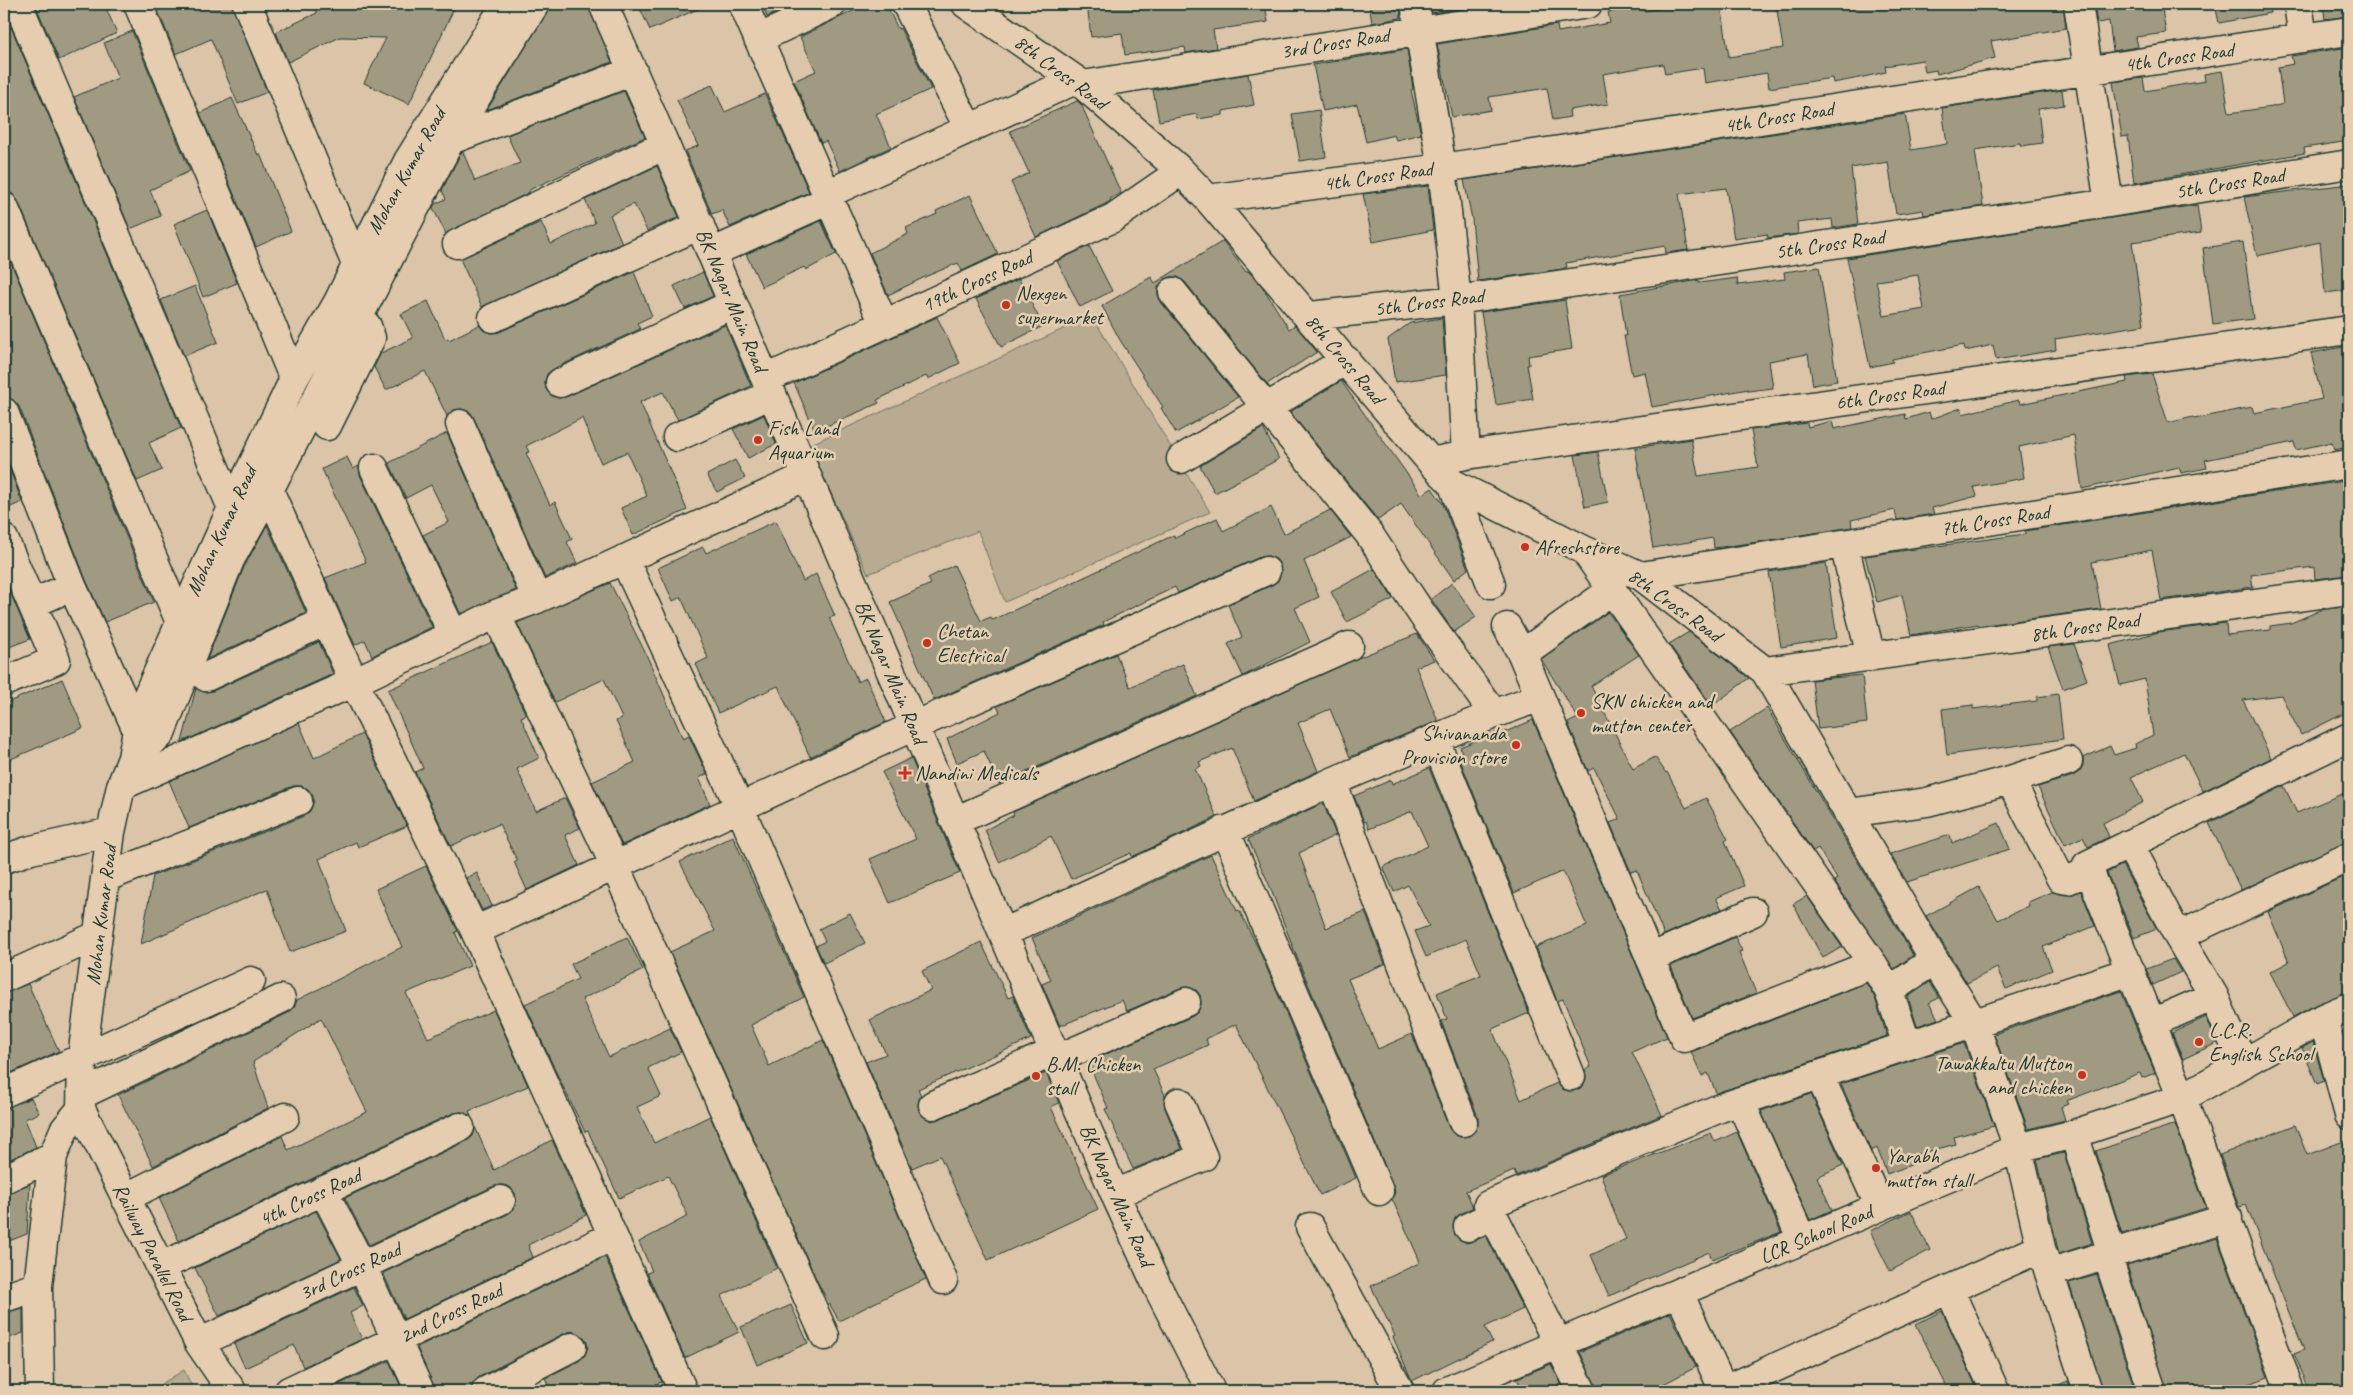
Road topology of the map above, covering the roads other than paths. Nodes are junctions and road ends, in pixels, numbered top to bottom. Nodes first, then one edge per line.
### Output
1 (12, 4) edge
2 (18, 4) edge
3 (138, 4) edge
4 (247, 4) edge
5 (506, 4) edge
6 (535, 4) edge
7 (603, 4) edge
8 (743, 4) edge
9 (832, 4) edge
10 (906, 4) edge
11 (966, 4) edge
12 (1588, 4) edge
13 (2078, 4) edge
14 (2298, 4) edge
15 (4, 13) edge
16 (1417, 16) edge
17 (2349, 31) edge
18 (2303, 38) junction
19 (758, 39) junction
20 (2089, 70) junction
21 (633, 71) junction
22 (1079, 82) junction
23 (969, 129) junction
24 (451, 140) junction
25 (666, 145) junction
26 (2349, 164) edge
27 (1442, 168) junction
28 (1181, 170) junction
29 (828, 197) junction
30 (1208, 199) junction
31 (2109, 202) junction
32 (4, 207) edge
33 (700, 225) junction
34 (457, 244) dead end
35 (711, 253) junction
36 (356, 264) junction
37 (1173, 292) dead end
38 (1457, 300) junction
39 (733, 304) junction
40 (1310, 316) junction
41 (493, 318) dead end
42 (358, 320) junction
43 (884, 324) junction
44 (2349, 330) edge
45 (1346, 360) junction
46 (294, 379) junction
47 (560, 383) dead end
48 (769, 386) junction
49 (1267, 408) junction
50 (5, 420) edge
51 (460, 424) dead end
52 (328, 426) dead end
53 (677, 437) dead end
54 (1466, 455) junction
55 (1181, 459) dead end
56 (1431, 462) junction
57 (2349, 464) edge
58 (374, 468) dead end
59 (807, 476) junction
60 (1452, 483) junction
61 (269, 490) junction
62 (232, 508) junction
63 (4, 539) edge
64 (1844, 544) junction
65 (1584, 550) junction
66 (624, 559) junction
67 (1266, 571) dead end
68 (1641, 576) junction
69 (1491, 584) dead end
70 (72, 586) junction
71 (1612, 590) junction
72 (2349, 590) edge
73 (537, 599) junction
74 (32, 604) junction
75 (496, 614) junction
76 (326, 621) junction
77 (191, 626) junction
78 (1507, 628) dead end
79 (453, 634) junction
80 (1348, 646) dead end
81 (1522, 654) junction
82 (1870, 657) junction
83 (1765, 672) junction
84 (206, 677) dead end
85 (4, 682) edge
86 (354, 682) junction
87 (1540, 697) junction
88 (1494, 714) junction
89 (914, 726) junction
90 (148, 732) junction
91 (2349, 737) edge
92 (1435, 740) junction
93 (2068, 761) dead end
94 (2010, 780) junction
95 (1332, 782) junction
96 (122, 786) junction
97 (298, 801) dead end
98 (740, 808) junction
99 (1848, 813) junction
100 (955, 821) junction
101 (1225, 830) junction
102 (111, 832) junction
103 (2128, 844) junction
104 (2349, 857) edge
105 (4, 860) edge
106 (614, 864) junction
107 (2089, 871) junction
108 (107, 877) junction
109 (1753, 912) dead end
110 (475, 931) junction
111 (1003, 933) junction
112 (98, 935) junction
113 (2178, 936) junction
114 (1650, 958) junction
115 (1934, 960) junction
116 (1873, 964) junction
117 (2131, 971) junction
118 (4, 978) edge
119 (251, 981) dead end
120 (1890, 991) junction
121 (2214, 996) junction
122 (281, 1000) dead end
123 (1186, 1002) dead end
124 (2349, 1007) edge
125 (2323, 1018) junction
126 (1974, 1023) junction
127 (2152, 1023) junction
128 (1907, 1045) junction
129 (1056, 1056) junction
130 (82, 1058) junction
131 (2244, 1064) junction
132 (1819, 1075) junction
133 (1571, 1076) dead end
134 (4, 1093) edge
135 (2182, 1098) junction
136 (82, 1101) junction
137 (1740, 1101) junction
138 (1179, 1102) dead end
139 (933, 1105) dead end
140 (2349, 1115) edge
141 (285, 1117) dead end
142 (1463, 1122) dead end
143 (460, 1127) dead end
144 (2074, 1134) junction
145 (2018, 1148) junction
146 (53, 1156) junction
147 (4, 1179) edge
148 (323, 1190) junction
149 (1379, 1191) dead end
150 (1115, 1194) junction
151 (125, 1198) junction
152 (501, 1200) dead end
153 (1880, 1207) junction
154 (1493, 1215) junction
155 (2228, 1218) junction
156 (1310, 1227) dead end
157 (1468, 1227) dead end
158 (613, 1236) junction
159 (1802, 1240) junction
160 (2107, 1255) junction
161 (2045, 1260) junction
162 (362, 1266) junction
163 (160, 1267) junction
164 (943, 1280) dead end
165 (38, 1286) junction
166 (1949, 1289) junction
167 (1679, 1293) junction
168 (4, 1298) edge
169 (825, 1336) dead end
170 (395, 1340) junction
171 (199, 1343) junction
172 (1560, 1344) junction
173 (572, 1347) dead end
174 (40, 1391) edge
175 (232, 1391) edge
176 (289, 1391) edge
177 (420, 1391) edge
178 (486, 1391) edge
179 (683, 1391) edge
180 (1212, 1391) edge
181 (1400, 1391) edge
182 (1447, 1391) edge
183 (1582, 1391) edge
184 (1724, 1391) edge
185 (1995, 1391) edge
186 (2088, 1391) edge
187 (2152, 1391) edge
188 (2290, 1391) edge

1 - 15 street
2 - 62 street
3 - 46 street
4 - 36 street
5 - 36 street, Mohan Kumar Road
6 - 24 street
7 - 21 street, BK Nagar Main Road
8 - 19 street
9 - 19 street
10 - 23 street
11 - 22 street, 8th Cross Road
12 - 16 street, 3rd Cross Road
13 - 20 street
14 - 18 street
16 - 22 street, 3rd Cross Road
16 - 27 street
17 - 18 street, 4th Cross Road
18 - 20 street, 4th Cross Road
19 - 29 street
20 - 27 street, 4th Cross Road
20 - 31 street
21 - 24 street
21 - 25 street, BK Nagar Main Road
22 - 23 street, 3rd Cross Road
22 - 28 street, 8th Cross Road
23 - 29 street, 3rd Cross Road
24 - 42 street
25 - 33 street, BK Nagar Main Road
25 - 34 street
26 - 31 street, 5th Cross Road
27 - 30 street, 4th Cross Road
27 - 38 street
28 - 30 street, 8th Cross Road
28 - 43 street, 19th Cross Road
29 - 35 street, 3rd Cross Road
29 - 43 street
30 - 40 street, 8th Cross Road
31 - 38 street, 5th Cross Road
32 - 77 street
33 - 35 street, BK Nagar Main Road
33 - 41 street
35 - 39 street, BK Nagar Main Road
36 - 46 street, Mohan Kumar Road
37 - 49 street
38 - 40 street, 5th Cross Road
38 - 54 street
39 - 47 street
39 - 48 street, BK Nagar Main Road
40 - 45 street, 8th Cross Road
42 - 52 street
42 - 61 street
43 - 48 street, 19th Cross Road
44 - 54 street, 6th Cross Road
45 - 49 street
45 - 56 street, 8th Cross Road
46 - 62 street, Mohan Kumar Road
48 - 53 street, 19th Cross Road
48 - 59 street, BK Nagar Main Road
49 - 55 street
49 - 88 street
50 - 70 street
51 - 73 street
54 - 56 street, 6th Cross Road
56 - 60 street, 8th Cross Road
57 - 64 street, 7th Cross Road
58 - 79 street
59 - 66 street
59 - 89 street, BK Nagar Main Road
60 - 65 street, 8th Cross Road
60 - 69 street
61 - 76 street
61 - 77 street
62 - 77 street, Mohan Kumar Road
63 - 74 street
64 - 68 street, 7th Cross Road
64 - 82 street
65 - 68 street, 8th Cross Road
65 - 71 street
66 - 73 street
66 - 98 street
67 - 89 street
68 - 83 street, 8th Cross Road
70 - 74 street
70 - 90 street
71 - 81 street
71 - 116 street
72 - 82 street, 8th Cross Road
73 - 75 street
74 - 85 street
75 - 79 street
75 - 106 street
76 - 84 street
76 - 86 street
77 - 90 street, Mohan Kumar Road
78 - 81 street
79 - 86 street
80 - 100 street
81 - 87 street
82 - 83 street, 8th Cross Road
83 - 99 street
86 - 96 street
86 - 110 street
87 - 88 street
87 - 114 street
88 - 92 street
89 - 98 street
89 - 100 street, BK Nagar Main Road
90 - 96 street, Mohan Kumar Road
91 - 103 street
92 - 95 street
92 - 133 street
93 - 94 street
94 - 99 street
94 - 107 street
95 - 101 street
95 - 142 street
96 - 102 street, Mohan Kumar Road
97 - 108 street
98 - 106 street
98 - 164 street
99 - 115 street
100 - 111 street, BK Nagar Main Road
101 - 111 street
101 - 149 street
102 - 105 street
102 - 108 street, Mohan Kumar Road
103 - 107 street
103 - 113 street
104 - 113 street
106 - 110 street
106 - 169 street
107 - 117 street
108 - 112 street, Mohan Kumar Road
109 - 114 street
110 - 158 street
111 - 129 street, BK Nagar Main Road
112 - 118 street
112 - 130 street, Mohan Kumar Road
113 - 121 street
114 - 116 street
115 - 120 street
115 - 126 street
116 - 120 street
117 - 126 street
117 - 127 street
119 - 130 street
120 - 128 street
121 - 127 street
121 - 131 street
122 - 136 street
123 - 129 street
124 - 125 street, LCR School Road
125 - 131 street, LCR School Road
125 - 140 street
126 - 128 street
126 - 145 street
127 - 135 street
128 - 132 street
129 - 139 street
129 - 150 street, BK Nagar Main Road
130 - 134 street
130 - 136 street, Mohan Kumar Road
131 - 135 street, LCR School Road
132 - 137 street
132 - 153 street
135 - 144 street, LCR School Road
135 - 155 street
136 - 146 street
136 - 151 street, Railway Parallel Road
137 - 154 street
137 - 159 street
138 - 150 street
141 - 151 street
143 - 148 street, 4th Cross Road
144 - 145 street, LCR School Road
144 - 160 street
145 - 153 street, LCR School Road
145 - 161 street
146 - 147 street
146 - 165 street
148 - 162 street
148 - 163 street, 4th Cross Road
150 - 180 street, BK Nagar Main Road
151 - 163 street, Railway Parallel Road
152 - 162 street, 3rd Cross Road
153 - 159 street, LCR School Road
154 - 157 street
154 - 172 street
155 - 160 street
155 - 188 street
156 - 181 street
158 - 170 street, 2nd Cross Road
158 - 179 street
159 - 167 street, LCR School Road
160 - 161 street
160 - 187 street
161 - 166 street
161 - 186 street
162 - 170 street
162 - 171 street, 3rd Cross Road
163 - 171 street, Railway Parallel Road
165 - 168 street
165 - 174 street
166 - 184 street
166 - 185 street
167 - 172 street, LCR School Road
167 - 184 street
170 - 176 street, 2nd Cross Road
170 - 177 street
171 - 175 street, Railway Parallel Road
172 - 182 street, LCR School Road
172 - 183 street
173 - 178 street

